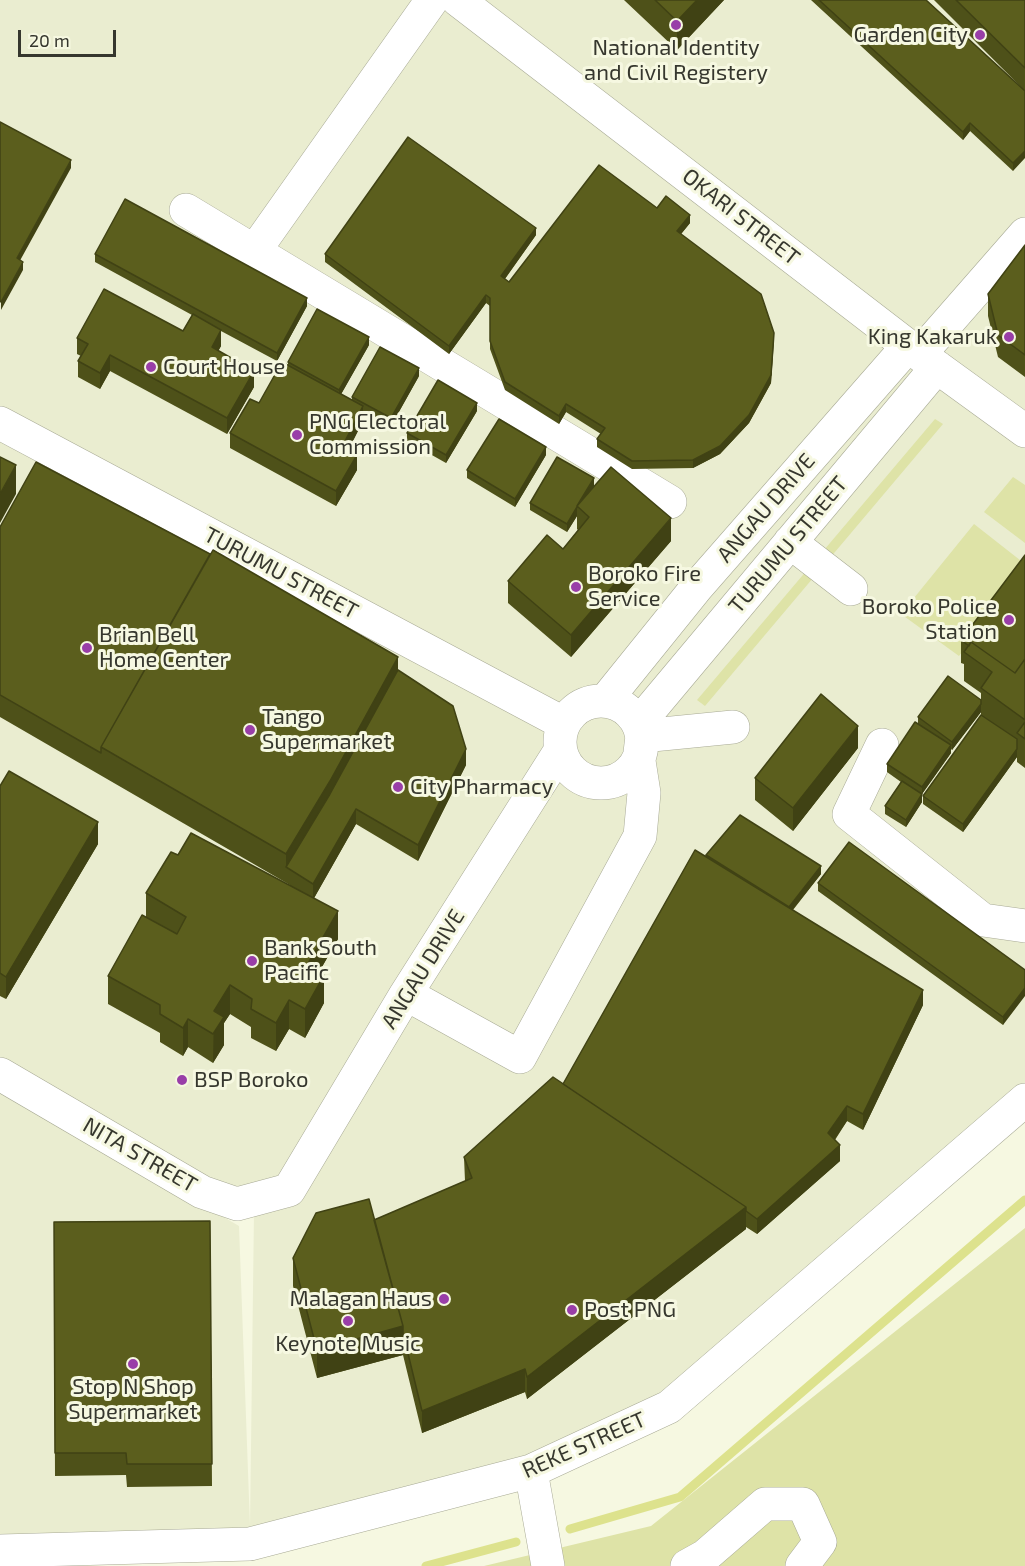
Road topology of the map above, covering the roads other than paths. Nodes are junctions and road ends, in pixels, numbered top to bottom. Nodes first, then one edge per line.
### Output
1 (432, 0) edge
2 (458, 0) edge
3 (186, 210) dead end
4 (1025, 234) edge
5 (253, 253) junction
6 (921, 356) junction
7 (0, 423) edge
8 (1025, 431) edge
9 (670, 502) dead end
10 (790, 542) junction
11 (851, 590) dead end
12 (605, 701) junction
13 (733, 727) dead end
14 (561, 737) junction
15 (640, 740) junction
16 (882, 745) dead end
17 (1025, 926) edge
18 (406, 994) junction
19 (3, 1084) edge
20 (1025, 1100) edge
21 (289, 1190) joint
22 (531, 1471) junction
23 (0, 1551) edge
24 (250, 1555) edge
25 (548, 1566) edge
26 (687, 1566) edge
27 (802, 1566) edge

1 - 5 street
2 - 6 street, OKARI STREET
3 - 5 street
4 - 6 street, ANGAU DRIVE
5 - 9 street
6 - 8 street, OKARI STREET
6 - 10 street, TURUMU STREET
6 - 12 street, ANGAU DRIVE
7 - 14 street, TURUMU STREET
10 - 11 street
10 - 15 street, TURUMU STREET
12 - 14 street
12 - 15 street
13 - 15 street
14 - 15 street
14 - 18 street, ANGAU DRIVE
15 - 18 street
16 - 17 street
18 - 21 street, ANGAU DRIVE
19 - 21 street, NITA STREET
20 - 22 street, REKE STREET
22 - 24 street, REKE STREET
22 - 25 street
23 - 24 street, REKE STREET
26 - 27 street

